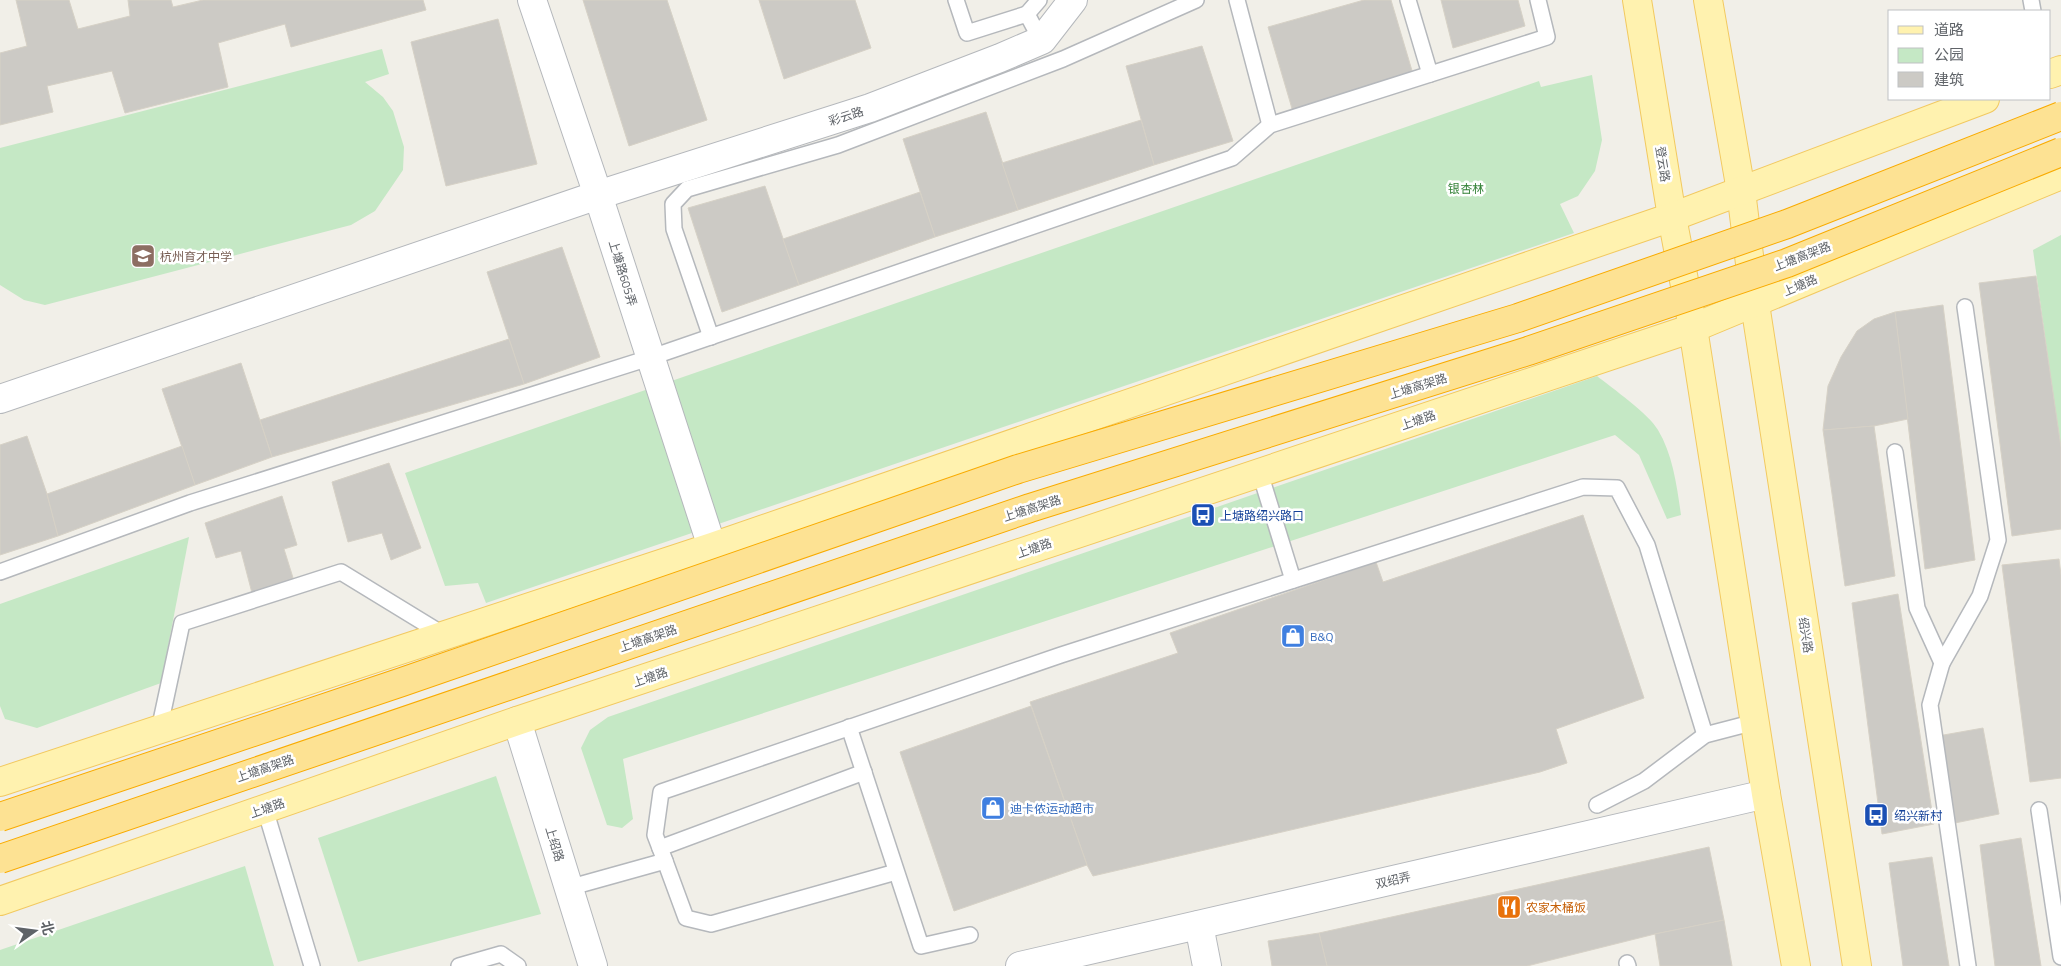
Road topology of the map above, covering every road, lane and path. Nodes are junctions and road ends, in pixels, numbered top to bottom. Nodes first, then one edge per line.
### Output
1 (532, 0) edge
2 (956, 0) edge
3 (1040, 0) edge
4 (1073, 0) edge
5 (1196, 0) edge
6 (1237, 0) edge
7 (1408, 0) edge
8 (1538, 0) edge
9 (1636, 0) edge
10 (1708, 0) edge
11 (1027, 14) junction
12 (1046, 52) junction
13 (1430, 74) junction
14 (1981, 100) edge
15 (2061, 116) edge
16 (1270, 125) junction
17 (823, 137) junction
18 (2059, 168) edge
19 (1741, 191) junction
20 (598, 195) junction
21 (1672, 217) junction
22 (1755, 304) junction
23 (1965, 307) dead end
24 (1693, 328) junction
25 (711, 337) junction
26 (649, 358) junction
27 (0, 399) edge
28 (1895, 452) dead end
29 (1260, 473) junction
30 (712, 547) junction
31 (0, 572) edge
32 (1293, 580) junction
33 (444, 635) junction
34 (1942, 663) junction
35 (517, 722) junction
36 (1755, 722) junction
37 (849, 727) junction
38 (159, 730) junction
39 (1705, 735) junction
40 (864, 772) junction
41 (0, 782) edge
42 (1766, 794) junction
43 (1597, 805) dead end
44 (265, 809) junction
45 (2039, 810) dead end
46 (0, 817) edge
47 (663, 855) junction
48 (0, 859) edge
49 (896, 872) junction
50 (568, 888) junction
51 (0, 901) edge
52 (1199, 925) junction
53 (970, 935) dead end
54 (2061, 957) edge
55 (312, 966) edge
56 (459, 966) edge
57 (518, 966) edge
58 (593, 966) edge
59 (1020, 966) edge
60 (1207, 966) edge
61 (1796, 966) edge
62 (1857, 966) edge
63 (1968, 966) edge

1 - 20 street, 上塘路605弄
2 - 11 lane
3 - 11 lane
4 - 12 street, 彩云路
5 - 12 lane
6 - 16 lane
7 - 13 lane
8 - 13 lane
9 - 21 main road, 登云路
10 - 19 main road
11 - 12 lane
12 - 17 street, 彩云路
13 - 16 lane
14 - 19 main road
15 - 46 highway, bridge
16 - 25 lane
17 - 20 street, 彩云路
17 - 25 lane
18 - 22 main road, 上塘路
18 - 48 highway, 上塘高架路, bridge
19 - 21 main road
19 - 22 main road
20 - 26 street, 上塘路605弄
20 - 27 street, 彩云路
21 - 24 main road, 登云路
21 - 30 main road
22 - 24 main road, 上塘路
22 - 62 main road, 绍兴路
23 - 34 lane
24 - 29 main road, 上塘路
24 - 36 main road
25 - 26 lane
26 - 30 street, 上塘路605弄
26 - 31 lane
28 - 34 lane
29 - 32 lane
29 - 35 main road, 上塘路
30 - 33 main road
32 - 37 lane
32 - 39 lane
33 - 38 main road
33 - 38 lane
34 - 63 lane
35 - 44 main road, 上塘路
35 - 50 street, 上绍路
36 - 39 lane
36 - 42 main road
37 - 40 lane
37 - 47 lane
38 - 41 main road
39 - 43 lane
40 - 47 lane
40 - 49 lane
42 - 52 street, 双绍弄
42 - 61 main road
44 - 51 main road, 上塘路
44 - 55 lane
45 - 54 lane
47 - 49 lane
47 - 50 lane
49 - 53 lane
50 - 58 street, 上绍路
52 - 59 street, 双绍弄
52 - 60 street
56 - 57 lane

